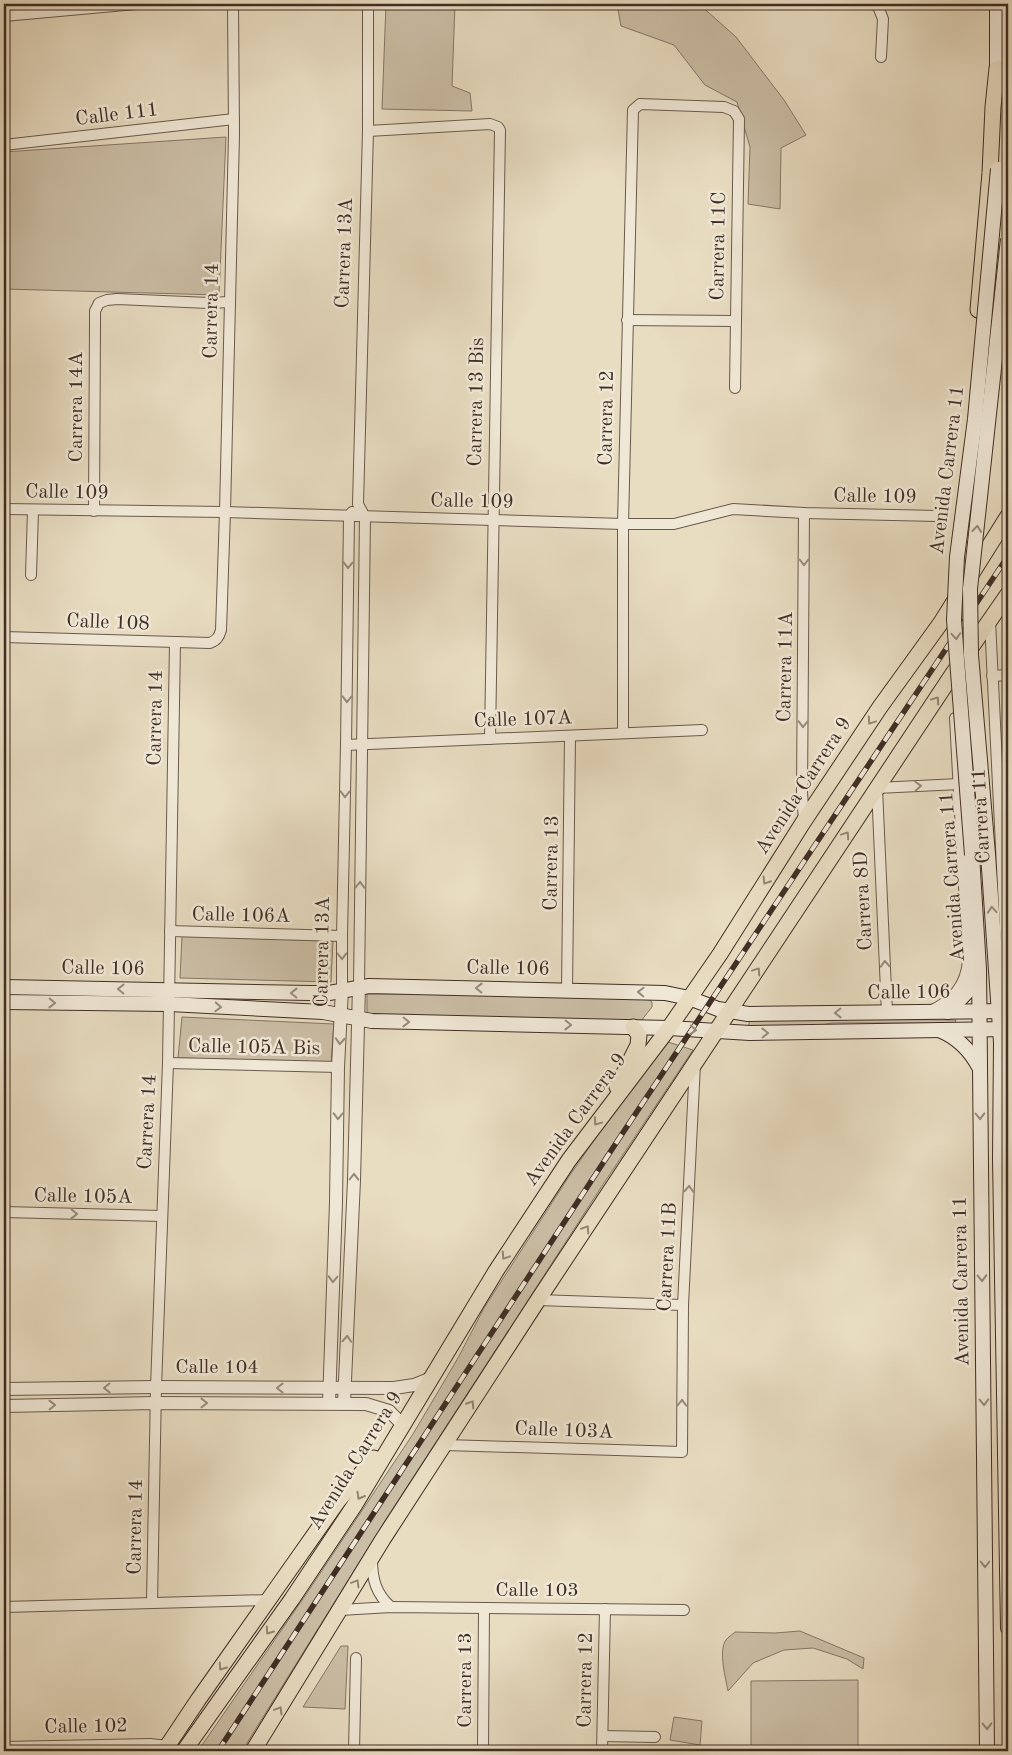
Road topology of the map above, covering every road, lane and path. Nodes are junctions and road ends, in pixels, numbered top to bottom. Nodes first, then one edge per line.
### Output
1 (136, 4) edge
2 (233, 4) edge
3 (368, 4) edge
4 (877, 4) edge
5 (997, 4) edge
6 (4, 16) edge
7 (881, 57) dead end
8 (997, 68) junction
9 (637, 106) joint
10 (234, 119) junction
11 (368, 130) junction
12 (4, 145) edge
13 (1008, 239) edge
14 (229, 302) junction
15 (627, 320) junction
16 (735, 321) junction
17 (734, 388) dead end
18 (358, 504) junction
19 (4, 509) edge
20 (33, 510) junction
21 (94, 511) junction
22 (225, 512) junction
23 (804, 513) junction
24 (349, 516) junction
25 (938, 516) dead end
26 (1008, 516) edge
27 (365, 517) junction
28 (493, 520) junction
29 (623, 524) junction
30 (31, 574) dead end
31 (1008, 594) edge
32 (990, 620) junction
33 (940, 624) junction
34 (4, 637) edge
35 (175, 643) junction
36 (210, 643) joint
37 (952, 674) junction
38 (1008, 675) edge
39 (992, 676) junction
40 (702, 730) dead end
41 (623, 733) junction
42 (570, 736) junction
43 (490, 739) junction
44 (362, 744) junction
45 (346, 745) junction
46 (959, 784) junction
47 (1003, 784) edge
48 (877, 788) junction
49 (804, 822) junction
50 (1006, 905) edge
51 (170, 932) junction
52 (342, 936) junction
53 (1007, 953) edge
54 (979, 969) junction
55 (358, 986) junction
56 (4, 987) edge
57 (169, 990) junction
58 (342, 990) junction
59 (568, 990) junction
60 (689, 998) junction
61 (4, 1002) edge
62 (169, 1004) junction
63 (729, 1011) junction
64 (1004, 1011) edge
65 (927, 1012) junction
66 (948, 1012) junction
67 (979, 1012) junction
68 (887, 1013) junction
69 (341, 1014) junction
70 (357, 1019) junction
71 (633, 1027) junction
72 (669, 1028) junction
73 (936, 1029) junction
74 (1004, 1029) edge
75 (979, 1030) junction
76 (716, 1031) junction
77 (1008, 1056) edge
78 (168, 1063) junction
79 (695, 1063) junction
80 (980, 1067) junction
81 (338, 1068) junction
82 (1000, 1076) junction
83 (610, 1106) junction
84 (336, 1202) junction
85 (353, 1202) junction
86 (4, 1212) edge
87 (162, 1216) junction
88 (538, 1300) junction
89 (683, 1305) junction
90 (430, 1379) junction
91 (156, 1387) junction
92 (329, 1388) junction
93 (344, 1388) junction
94 (4, 1389) edge
95 (156, 1403) junction
96 (329, 1403) junction
97 (344, 1403) junction
98 (4, 1406) edge
99 (402, 1424) junction
100 (445, 1445) junction
101 (682, 1452) joint
102 (372, 1556) junction
103 (269, 1600) junction
104 (152, 1603) junction
105 (4, 1607) edge
106 (390, 1608) junction
107 (605, 1608) junction
108 (484, 1609) junction
109 (340, 1610) junction
110 (684, 1610) dead end
111 (1008, 1628) edge
112 (356, 1658) dead end
113 (603, 1736) junction
114 (655, 1737) dead end
115 (4, 1746) edge
116 (166, 1749) edge
117 (184, 1751) edge
118 (253, 1751) edge
119 (354, 1751) edge
120 (483, 1751) edge
121 (602, 1751) edge
122 (987, 1751) edge

1 - 6 street
2 - 10 street, Carrera 14
3 - 11 street, Carrera 13A
4 - 7 street
5 - 8 main road, Avenida Carrera 11
8 - 33 main road
8 -> 54 main road, Avenida Carrera 11, bridge
9 - 15 street, Carrera 12
9 - 16 street, Carrera 11C
10 - 12 street, Calle 111
10 - 14 street, Carrera 14
11 - 18 street, Carrera 13A
11 - 28 street, Carrera 13 Bis
64 -> 13 main road, Avenida Carrera 11, bridge
14 - 21 street, Carrera 14A
14 - 22 street, Carrera 14
15 - 16 street
15 - 29 street, Carrera 12
16 - 17 street, Carrera 11C
18 - 24 street
18 - 27 street, Carrera 13A
19 - 20 street, Calle 109
20 - 21 street, Calle 109
20 - 30 street
21 - 22 street, Calle 109
22 - 24 street, Calle 109
22 - 36 street, Carrera 14
23 - 25 street, Calle 109
23 - 29 street, Calle 109
23 -> 49 street, Carrera 11A
24 - 27 street, Calle 109
24 -> 45 street, Carrera 13A
26 - 33 main road, Avenida Carrera 9
27 - 28 street, Calle 109
27 - 44 street, Carrera 13A
28 - 29 street, Calle 109
28 - 43 street, Carrera 13 Bis
29 - 41 street, Carrera 12
31 - 32 main road
32 - 37 main road
32 - 39 street, Carrera 11
33 -> 49 main road, Avenida Carrera 9
34 - 35 street, Calle 108
35 - 36 street, Calle 108
35 - 51 street, Carrera 14
37 - 46 street, Carrera 11
48 -> 37 main road
38 - 39 street
39 - 47 street, Carrera 11
40 - 41 street, Calle 107A
41 - 42 street, Calle 107A
42 - 43 street, Calle 107A
42 - 59 street, Carrera 13
43 - 44 street, Calle 107A
44 - 45 street, Calle 107A
55 -> 44 street, Carrera 13A
45 -> 52 street, Carrera 13A
48 -> 46 street
46 - 65 street, Carrera 11
47 - 50 street, Carrera 11
63 -> 48 main road
68 -> 48 street, Carrera 8D
49 -> 60 main road, Avenida Carrera 9
50 - 53 street, Carrera 11
51 - 52 street, Calle 106A
51 - 57 street, Carrera 14
52 -> 58 street, Carrera 13A
53 - 64 street, Carrera 11
54 - 66 main road
54 - 67 main road, Avenida Carrera 11
55 - 58 main road, Calle 106
59 -> 55 main road, Calle 106
55 - 70 street, Carrera 13A
57 -> 56 main road, Calle 106
58 -> 57 main road, Calle 106
57 - 62 street, Carrera 14
58 - 69 street, Carrera 13A
60 -> 59 main road, Calle 106
60 - 63 main road, Calle 106
60 - 72 main road, Avenida Carrera 9
61 -> 62 main road, Calle 106
62 -> 69 main road, Calle 106
62 - 78 street, Carrera 14
68 -> 63 main road, Calle 106
63 - 76 main road
64 - 67 main road, Calle 106
64 - 74 main road, Avenida Carrera 11
65 - 66 main road, Calle 106
65 - 68 main road, Calle 106
66 - 67 main road, Calle 106
67 - 75 main road, Avenida Carrera 11
69 - 70 main road, Calle 106
69 -> 81 street, Carrera 13A
70 -> 71 main road, Calle 106
85 -> 70 street, Carrera 13A
71 - 72 main road, Calle 106
71 - 83 main road
72 -> 76 main road, Calle 106
72 - 83 main road, Avenida Carrera 9
73 - 75 main road, Calle 106
76 -> 73 main road, Calle 106
73 - 80 main road
74 - 75 main road, Calle 106
74 - 82 main road, Avenida Carrera 11
75 - 80 main road, Avenida Carrera 11
76 - 79 main road
77 - 82 main road
78 - 81 street, Calle 105A Bis
78 - 87 street, Carrera 14
88 -> 79 main road
89 -> 79 street, Carrera 11B
80 -> 122 main road, Avenida Carrera 11
81 -> 84 street, Carrera 13A
82 - 111 main road, Avenida Carrera 11
83 -> 90 main road, Avenida Carrera 9
84 - 85 street
84 -> 92 street, Carrera 13A
93 -> 85 street, Carrera 13A
86 -> 87 street, Calle 105A
87 - 91 street, Carrera 14
88 - 89 street
100 -> 88 main road
101 -> 89 street, Carrera 11B
90 - 93 street, Calle 104
90 - 99 main road, Avenida Carrera 9
92 -> 91 street, Calle 104
91 -> 94 street, Calle 104
91 - 95 street, Carrera 14
92 - 93 street, Calle 104
92 - 96 street, Carrera 13A
93 - 97 street, Carrera 13A
95 -> 96 street, Calle 104
98 -> 95 street, Calle 104
95 - 104 street, Carrera 14
96 - 97 street, Calle 104
97 - 99 street, Calle 104
99 - 103 main road
99 -> 117 main road, Avenida Carrera 9
100 - 101 street, Calle 103A
100 - 102 main road
102 - 106 street
109 -> 102 main road
103 - 104 street
103 -> 116 main road
104 - 105 street
106 - 108 street, Calle 103
106 - 109 street, Calle 103
107 - 108 street, Calle 103
107 - 110 street, Calle 103
107 - 113 street, Carrera 12
108 - 120 street, Carrera 13
118 -> 109 main road
112 - 119 street
113 - 114 street
113 - 121 street, Carrera 12
115 - 116 street, Calle 102

